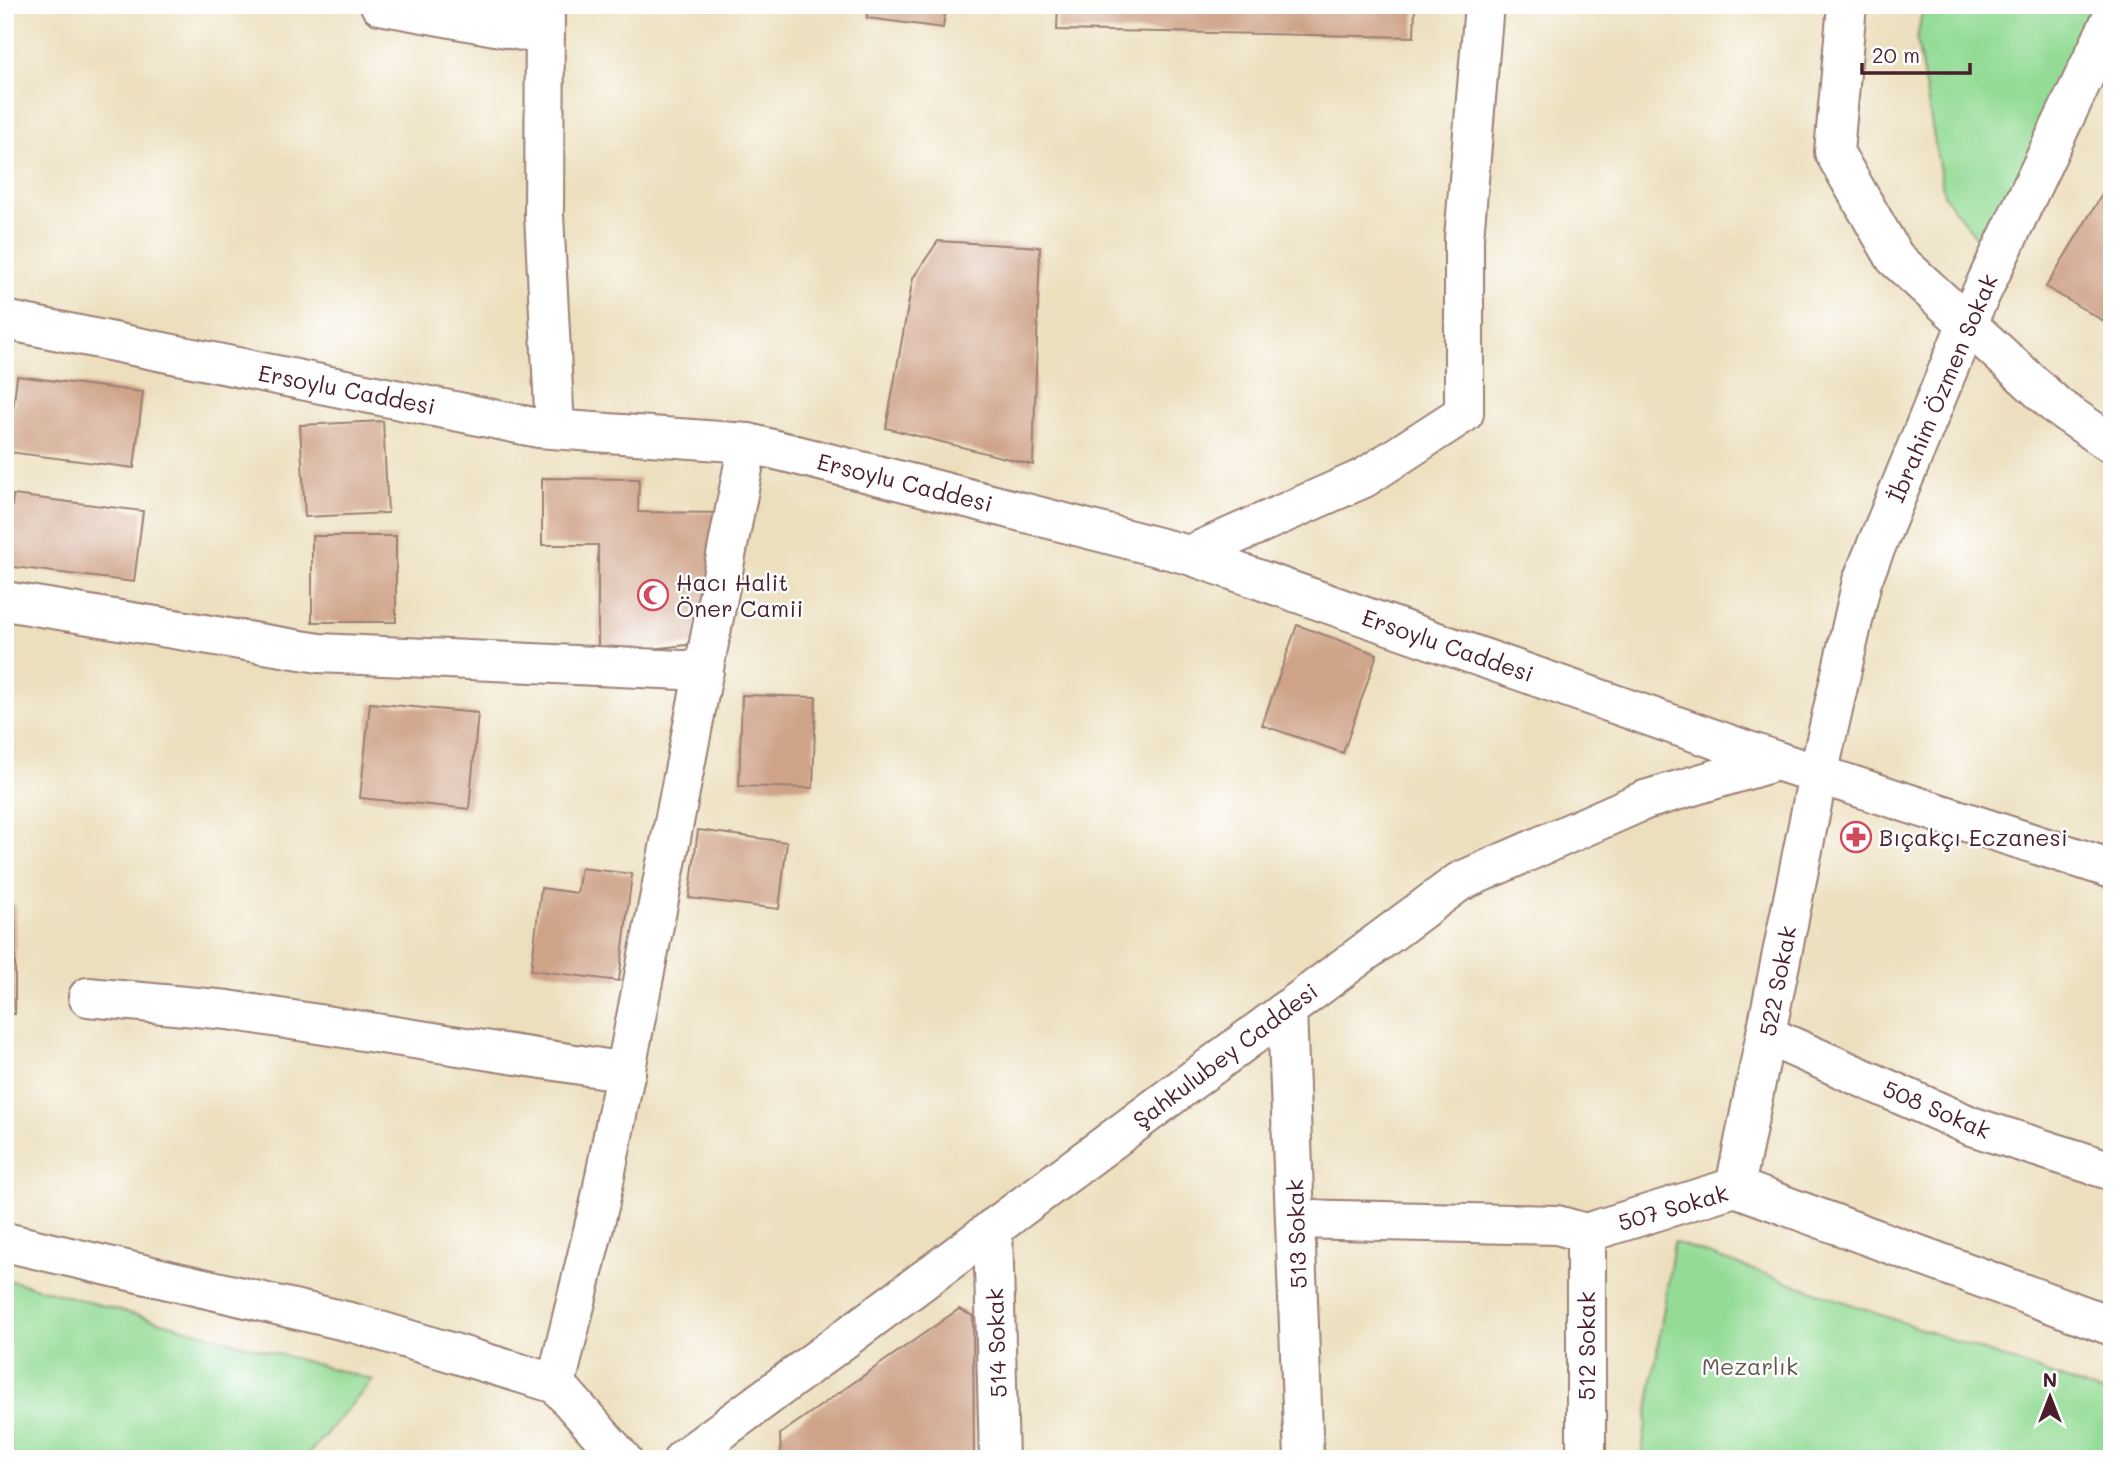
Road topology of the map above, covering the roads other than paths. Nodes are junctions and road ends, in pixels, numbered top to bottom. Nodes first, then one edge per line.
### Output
1 (380, 5) edge
2 (1485, 5) edge
3 (1847, 5) edge
4 (2112, 18) edge
5 (545, 20) edge
6 (5, 320) edge
7 (1967, 323) junction
8 (555, 429) junction
9 (748, 443) junction
10 (2112, 444) edge
11 (1189, 555) junction
12 (5, 601) edge
13 (704, 671) junction
14 (1777, 761) junction
15 (1818, 775) junction
16 (2112, 869) edge
17 (88, 997) dead end
18 (1287, 1009) junction
19 (1766, 1035) junction
20 (626, 1072) junction
21 (2112, 1171) edge
22 (1735, 1187) junction
23 (1295, 1219) junction
24 (993, 1228) junction
25 (1586, 1233) junction
26 (5, 1242) edge
27 (2112, 1326) edge
28 (556, 1384) junction
29 (622, 1459) edge
30 (683, 1459) edge
31 (999, 1459) edge
32 (1304, 1459) edge
33 (1586, 1459) edge

1 - 5 street
2 - 11 street
3 - 7 street
4 - 7 street, İbrahim Özmen Sokak
5 - 8 street
6 - 8 street, Ersoylu Caddesi
7 - 10 street
7 - 15 street, İbrahim Özmen Sokak
8 - 9 street, Ersoylu Caddesi
9 - 11 street, Ersoylu Caddesi
9 - 13 street
11 - 14 street, Ersoylu Caddesi
12 - 13 street
13 - 20 street
14 - 15 street
14 - 18 street, Şahkulubey Caddesi
15 - 16 street
15 - 19 street, 522 Sokak
17 - 20 street
18 - 23 street, 513 Sokak
18 - 24 street, Şahkulubey Caddesi
19 - 21 street, 508 Sokak
19 - 22 street, 522 Sokak
20 - 28 street
22 - 25 street, 507 Sokak
22 - 27 street, 507 Sokak
23 - 25 street
23 - 32 street, 513 Sokak
24 - 30 street, Şahkulubey Caddesi
24 - 31 street, 514 Sokak
25 - 33 street, 512 Sokak
26 - 28 street
28 - 29 street

